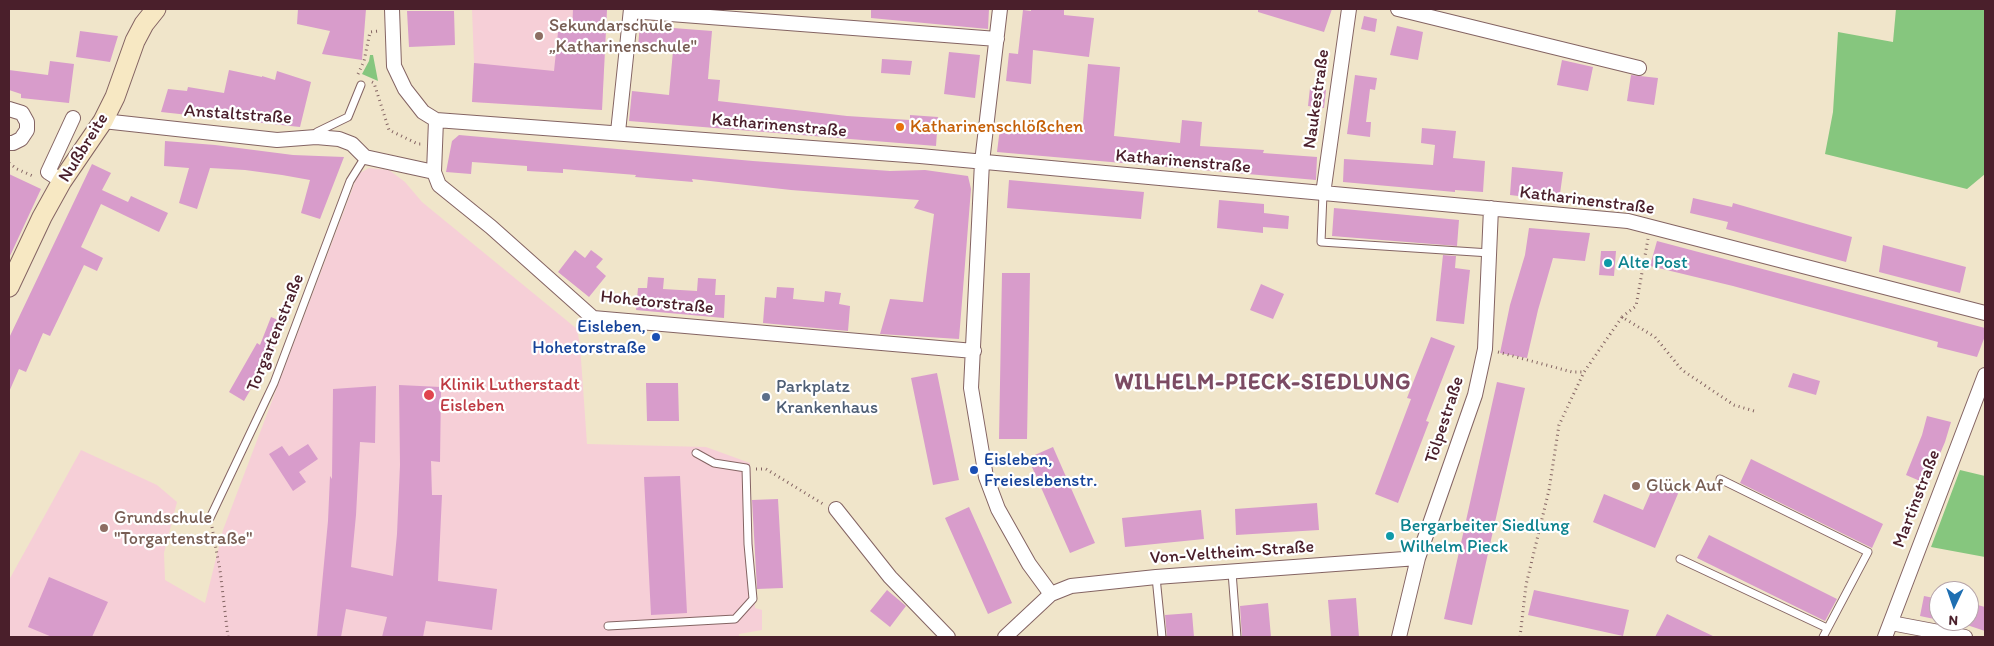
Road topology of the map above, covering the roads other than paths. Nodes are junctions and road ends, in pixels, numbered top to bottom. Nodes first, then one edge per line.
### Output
1 (156, 9) edge
2 (392, 9) edge
3 (1000, 9) edge
4 (1349, 9) edge
5 (1398, 9) edge
6 (631, 10) edge
7 (997, 39) junction
8 (1639, 68) dead end
9 (361, 85) road end
10 (9, 109) edge
11 (73, 118) dead end
12 (436, 120) junction
13 (103, 121) junction
14 (618, 132) junction
15 (316, 137) junction
16 (9, 143) edge
17 (365, 157) junction
18 (982, 162) junction
19 (434, 172) junction
20 (62, 181) junction
21 (1323, 194) junction
22 (1491, 208) junction
23 (1490, 253) junction
24 (9, 287) edge
25 (1985, 313) edge
26 (974, 351) junction
27 (1985, 375) edge
28 (696, 453) dead end
29 (1720, 479) dead end
30 (836, 509) road end
31 (210, 518) road end
32 (1418, 558) junction
33 (1680, 560) dead end
34 (1232, 572) junction
35 (1156, 577) junction
36 (1051, 594) junction
37 (1891, 623) junction
38 (608, 626) dead end
39 (1827, 628) junction
40 (948, 637) edge
41 (1005, 637) edge
42 (1162, 637) edge
43 (1237, 637) edge
44 (1399, 637) edge
45 (1823, 637) edge
46 (1886, 637) edge
47 (1965, 637) edge

1 - 13 main road, Nußbreite
2 - 12 street
3 - 7 street
4 - 21 street, Naukestraße
5 - 8 street
6 - 7 street
6 - 14 street
7 - 18 street
9 - 15 lane
10 - 16 street
11 - 20 street
12 - 14 street, Katharinenstraße
12 - 19 street
13 - 15 street, Anstaltstraße
13 - 20 main road, Nußbreite
14 - 18 street, Katharinenstraße
15 - 17 street, Anstaltstraße
17 - 19 street
17 - 31 lane, Torgartenstraße
18 - 21 street, Katharinenstraße
18 - 26 street
19 - 26 street, Hohetorstraße
20 - 24 main road, Nußbreite
21 - 22 street, Katharinenstraße
21 - 23 lane
22 - 23 street, Tölpestraße
22 - 25 street, Katharinenstraße
23 - 32 street, Tölpestraße
26 - 36 street
27 - 37 street, Martinstraße
28 - 38 lane
29 - 39 lane
30 - 40 street
32 - 34 street, Von-Veltheim-Straße
32 - 44 street, Tölpestraße
33 - 39 lane
34 - 35 street, Von-Veltheim-Straße
34 - 43 lane
35 - 36 street, Von-Veltheim-Straße
35 - 42 lane
36 - 41 street
37 - 46 street, Martinstraße
37 - 47 street
39 - 45 lane

